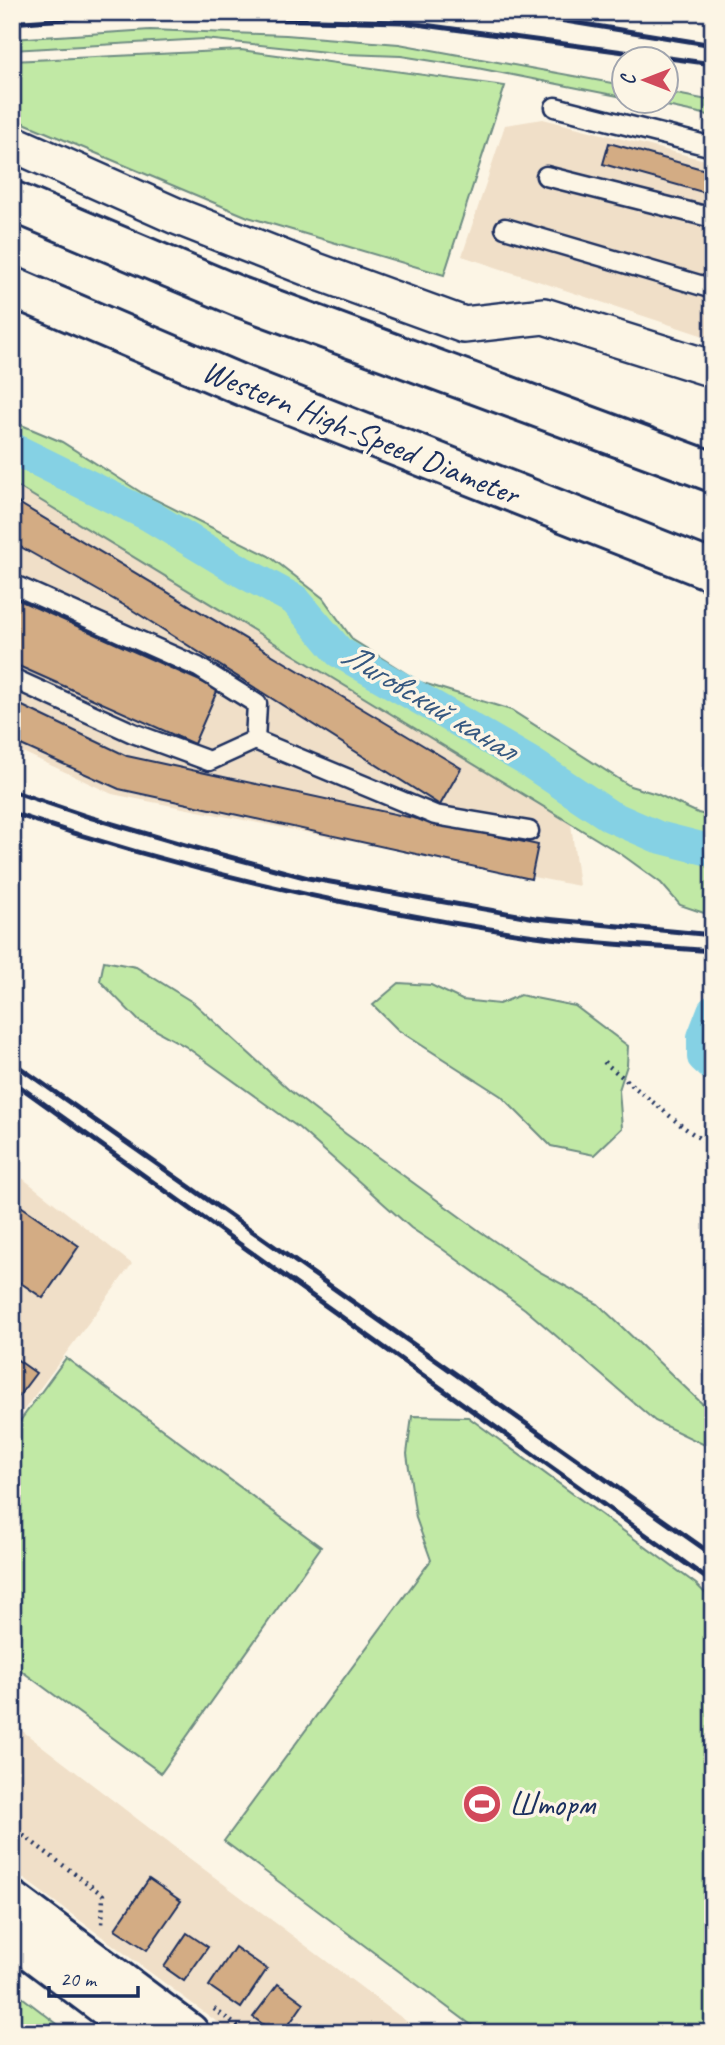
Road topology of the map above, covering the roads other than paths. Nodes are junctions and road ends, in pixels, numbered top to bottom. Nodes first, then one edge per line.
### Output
1 (555, 107) dead end
2 (12, 143) edge
3 (713, 147) edge
4 (546, 176) dead end
5 (12, 201) edge
6 (713, 218) edge
7 (505, 228) dead end
8 (12, 287) edge
9 (713, 289) edge
10 (713, 369) edge
11 (713, 472) edge
12 (713, 571) edge
13 (12, 584) edge
14 (12, 678) edge
15 (255, 740) junction
16 (529, 831) dead end
17 (12, 1901) edge
18 (15, 1941) edge
19 (201, 2021) edge
20 (141, 2033) edge

1 - 3 lane
2 - 10 street
4 - 6 lane
5 - 11 main road
7 - 9 lane
8 - 12 main road, Western High-Speed Diameter
13 - 15 lane
14 - 15 lane
15 - 16 lane
17 - 19 main road
18 - 20 main road

